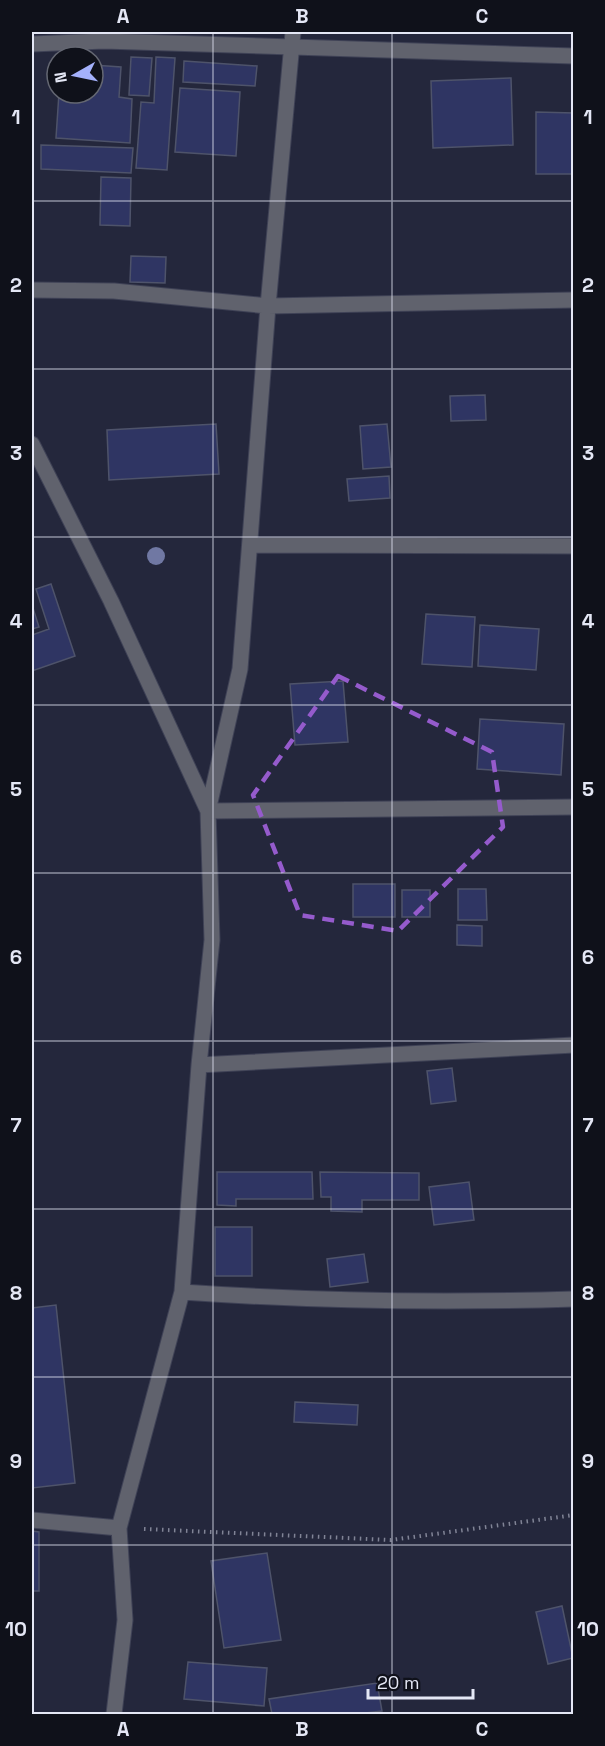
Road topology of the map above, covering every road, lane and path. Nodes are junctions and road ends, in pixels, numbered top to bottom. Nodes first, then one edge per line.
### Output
1 (292, 39) edge
2 (32, 44) edge
3 (573, 56) edge
4 (32, 290) edge
5 (573, 300) edge
6 (268, 306) junction
7 (32, 444) edge
8 (250, 545) junction
9 (573, 546) edge
10 (573, 807) edge
11 (208, 811) junction
12 (573, 1045) edge
13 (198, 1065) junction
14 (182, 1292) junction
15 (573, 1299) edge
16 (573, 1515) edge
17 (32, 1520) edge
18 (119, 1528) junction
19 (114, 1714) edge

1 - 2 street
1 - 3 street
1 - 6 street
4 - 6 street
5 - 6 street
6 - 8 street
7 - 11 street
8 - 9 street
8 - 11 street
10 - 11 street
11 - 13 street
12 - 13 street
13 - 14 street
14 - 15 street
14 - 18 street
16 - 18 path
17 - 18 street
18 - 19 street

